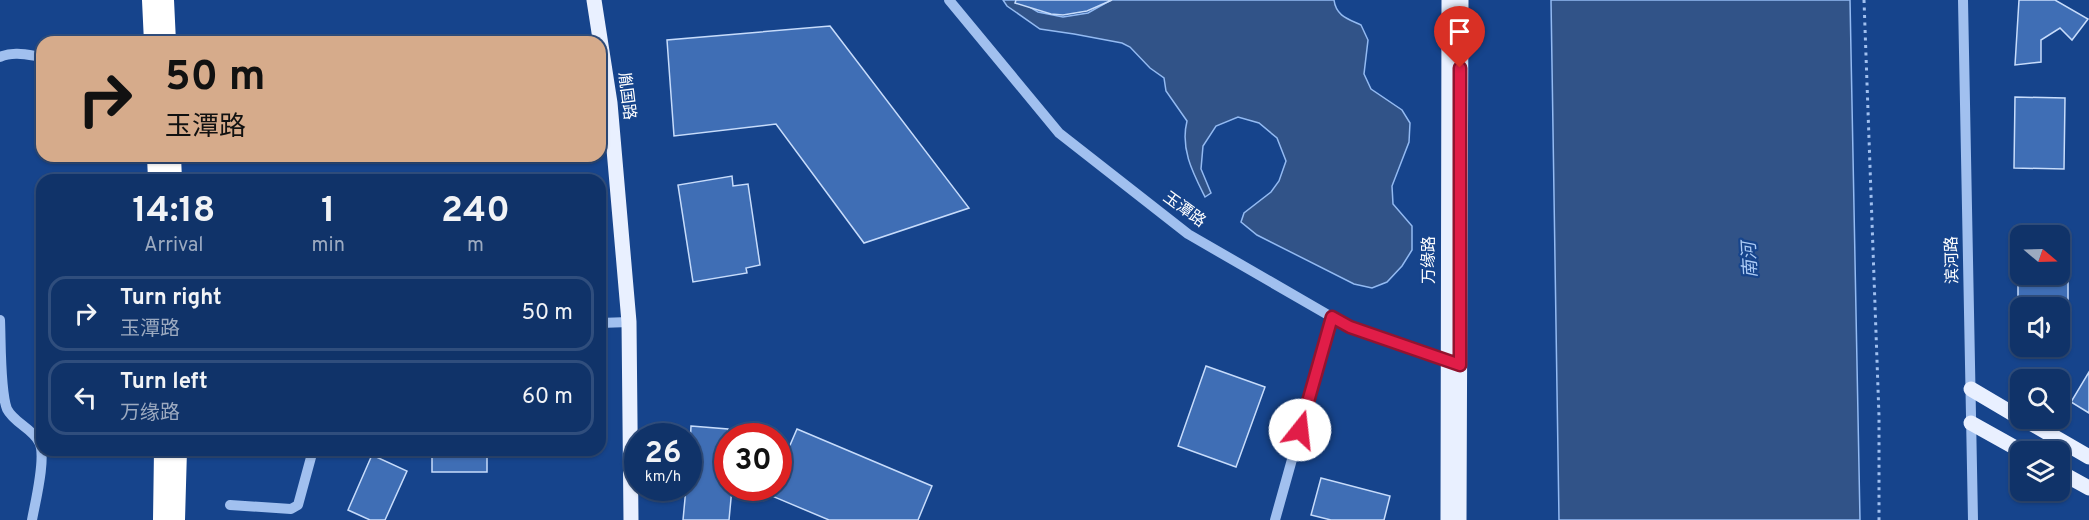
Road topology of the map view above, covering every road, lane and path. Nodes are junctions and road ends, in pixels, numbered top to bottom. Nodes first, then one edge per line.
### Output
1 (151, 0) edge
2 (165, 0) edge
3 (594, 0) edge
4 (948, 0) edge
5 (1449, 0) edge
6 (1461, 0) edge
7 (1864, 0) edge
8 (1963, 0) edge
9 (153, 36) edge
10 (167, 36) edge
11 (600, 36) edge
12 (36, 56) edge
13 (0, 57) edge
14 (606, 77) edge
15 (1332, 317) junction
16 (0, 320) edge
17 (629, 322) junction
18 (606, 323) edge
19 (1454, 363) junction
20 (1971, 389) junction
21 (2010, 412) edge
22 (1971, 423) junction
23 (2040, 429) edge
24 (36, 438) edge
25 (2010, 445) edge
26 (40, 456) edge
27 (163, 456) edge
28 (178, 456) edge
29 (311, 456) edge
30 (2089, 458) edge
31 (2070, 478) edge
32 (2089, 488) edge
33 (230, 505) dead end
34 (32, 520) edge
35 (162, 520) edge
36 (176, 520) edge
37 (631, 520) edge
38 (1275, 520) edge
39 (1448, 520) edge
40 (1459, 520) edge
41 (1879, 520) edge
42 (1973, 520) edge

1 - 9 highway
2 - 10 highway
3 - 11 main road, 胤国路
4 - 15 street, 玉潭路
5 - 19 main road, 万缘路
6 - 19 main road, 万缘路
7 - 41 path
8 - 20 street, 滨河路
12 - 13 street
14 - 17 main road, 胤国路
15 - 19 street, 玉潭路
15 - 38 street
16 - 24 street
17 - 18 street
17 - 37 main road, 胤国路
19 - 39 main road, 万缘路
19 - 40 main road, 万缘路
20 - 21 main road
20 - 22 street, 滨河路
22 - 25 main road
22 - 42 street, 滨河路
23 - 30 main road
26 - 34 street
27 - 35 highway
28 - 36 highway
29 - 33 street
31 - 32 main road

